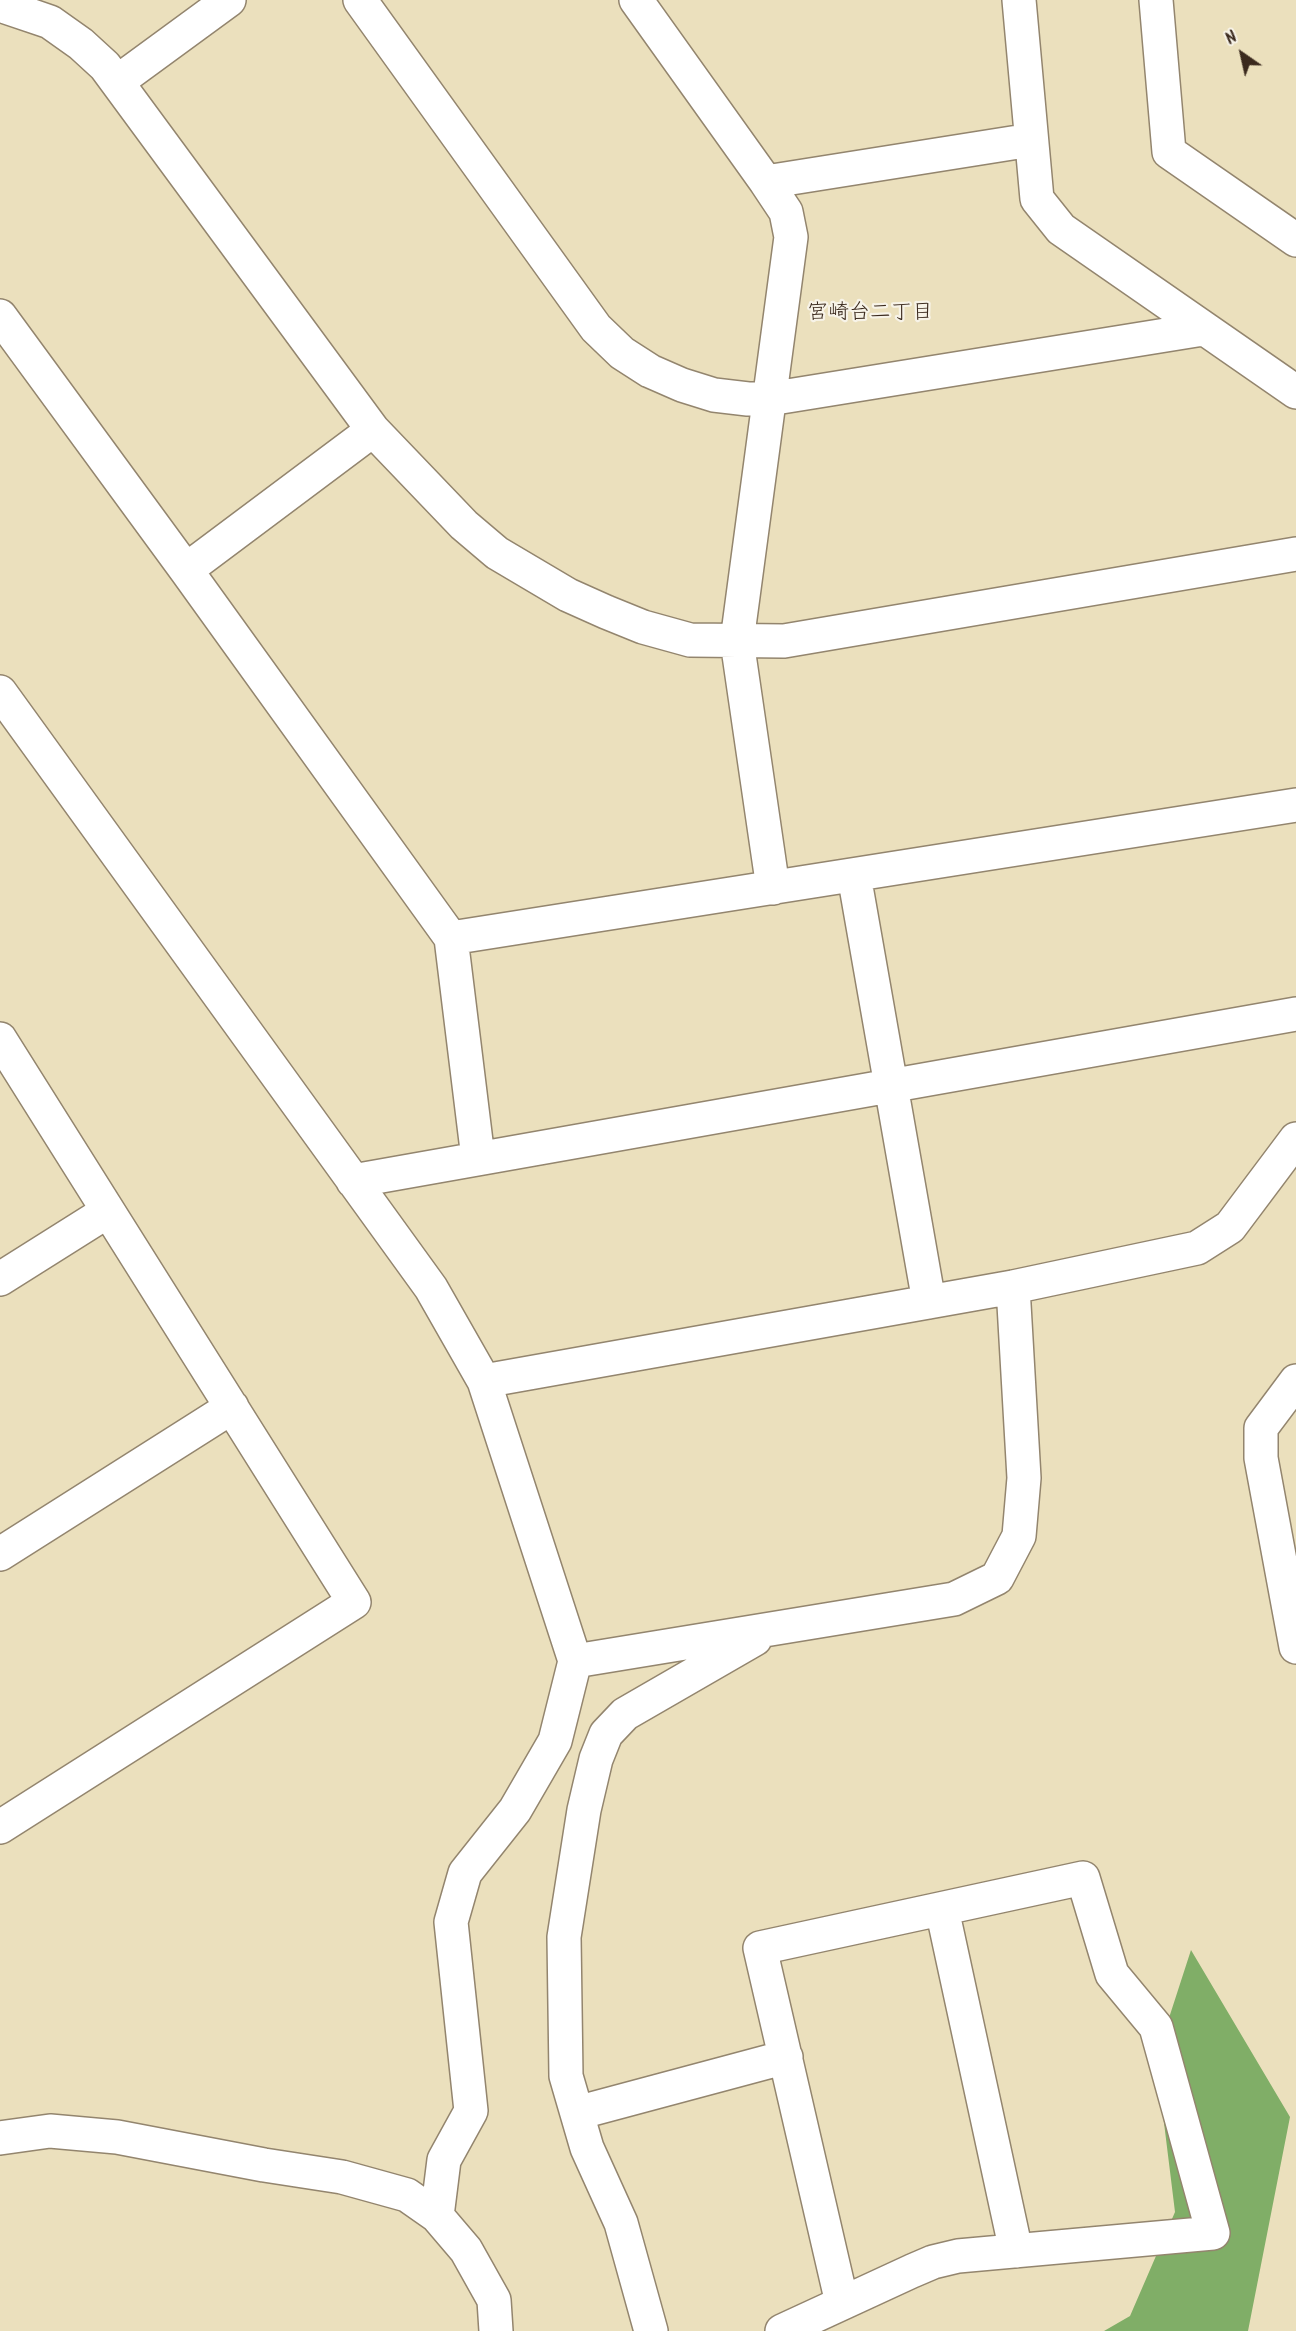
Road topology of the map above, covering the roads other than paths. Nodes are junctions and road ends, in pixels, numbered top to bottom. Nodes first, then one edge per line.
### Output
1 (229, 0) edge
2 (360, 0) edge
3 (636, 0) edge
4 (1019, 0) edge
5 (1156, 0) edge
6 (0, 5) edge
7 (117, 82) junction
8 (1031, 140) junction
9 (766, 182) junction
10 (1296, 240) edge
11 (0, 315) edge
12 (1203, 329) junction
13 (1296, 392) edge
14 (770, 399) junction
15 (373, 430) junction
16 (1296, 554) edge
17 (186, 570) junction
18 (737, 641) junction
19 (0, 692) edge
20 (1296, 805) edge
21 (854, 874) junction
22 (773, 888) junction
23 (452, 938) junction
24 (1296, 1014) edge
25 (0, 1039) edge
26 (891, 1086) junction
27 (1296, 1139) edge
28 (478, 1158) junction
29 (353, 1180) junction
30 (108, 1211) junction
31 (0, 1280) edge
32 (1013, 1287) junction
33 (929, 1302) junction
34 (484, 1381) junction
35 (1296, 1381) edge
36 (232, 1407) junction
37 (0, 1554) edge
38 (772, 1629) junction
39 (1296, 1647) edge
40 (575, 1661) junction
41 (0, 1827) edge
42 (942, 1909) junction
43 (786, 2057) junction
44 (577, 2113) junction
45 (0, 2138) edge
46 (437, 2216) junction
47 (1016, 2251) junction
48 (842, 2303) junction
49 (496, 2331) edge
50 (651, 2331) edge
51 (782, 2331) edge

1 - 7 street
2 - 14 street
3 - 9 street
4 - 8 street
5 - 10 street
6 - 7 street
7 - 15 street
8 - 9 street
8 - 12 street
9 - 14 street
11 - 17 street
12 - 13 street
12 - 14 street
14 - 18 street
15 - 17 street
15 - 18 street
16 - 18 street
17 - 23 street
18 - 22 street
19 - 29 street
20 - 21 street
21 - 22 street
21 - 26 street
22 - 23 street
23 - 28 street
24 - 26 street
25 - 30 street
26 - 28 street
26 - 33 street
27 - 32 street
28 - 29 street
29 - 34 street
30 - 31 street
30 - 36 street
32 - 33 street
32 - 38 street
33 - 34 street
34 - 40 street
35 - 39 street
36 - 37 street
36 - 41 street
38 - 40 street
38 - 44 street
40 - 46 street
42 - 43 street
42 - 47 street
42 - 47 street
43 - 44 street
43 - 48 street
44 - 50 street
45 - 46 street
46 - 49 street
47 - 48 street
48 - 51 street

